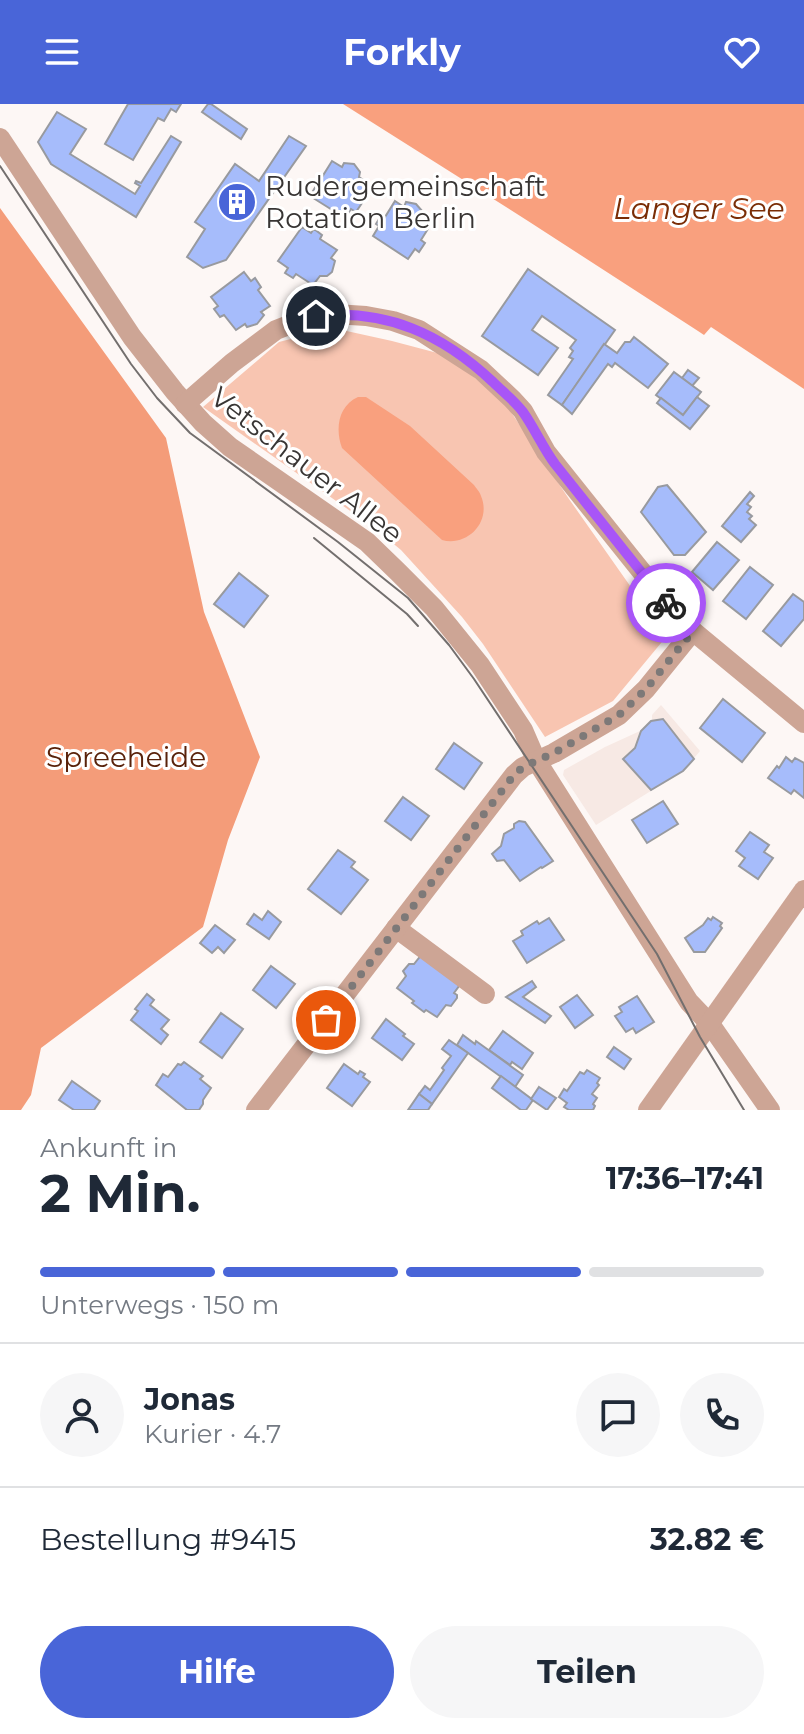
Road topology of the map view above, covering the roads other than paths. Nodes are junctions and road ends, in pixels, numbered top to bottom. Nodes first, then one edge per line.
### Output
1 (0, 138) edge
2 (185, 404) junction
3 (693, 631) junction
4 (804, 723) edge
5 (536, 760) junction
6 (804, 890) edge
7 (396, 928) junction
8 (485, 994) dead end
9 (710, 1024) junction
10 (256, 1110) edge
11 (648, 1110) edge
12 (770, 1110) edge

1 - 2 street, Vetschauer Allee
2 - 3 street
2 - 5 street, Vetschauer Allee
3 - 4 street
3 - 5 street
5 - 7 street
5 - 9 street, Vetschauer Allee
6 - 9 street
7 - 8 street
7 - 10 street
9 - 11 street
9 - 12 street, Vetschauer Allee

